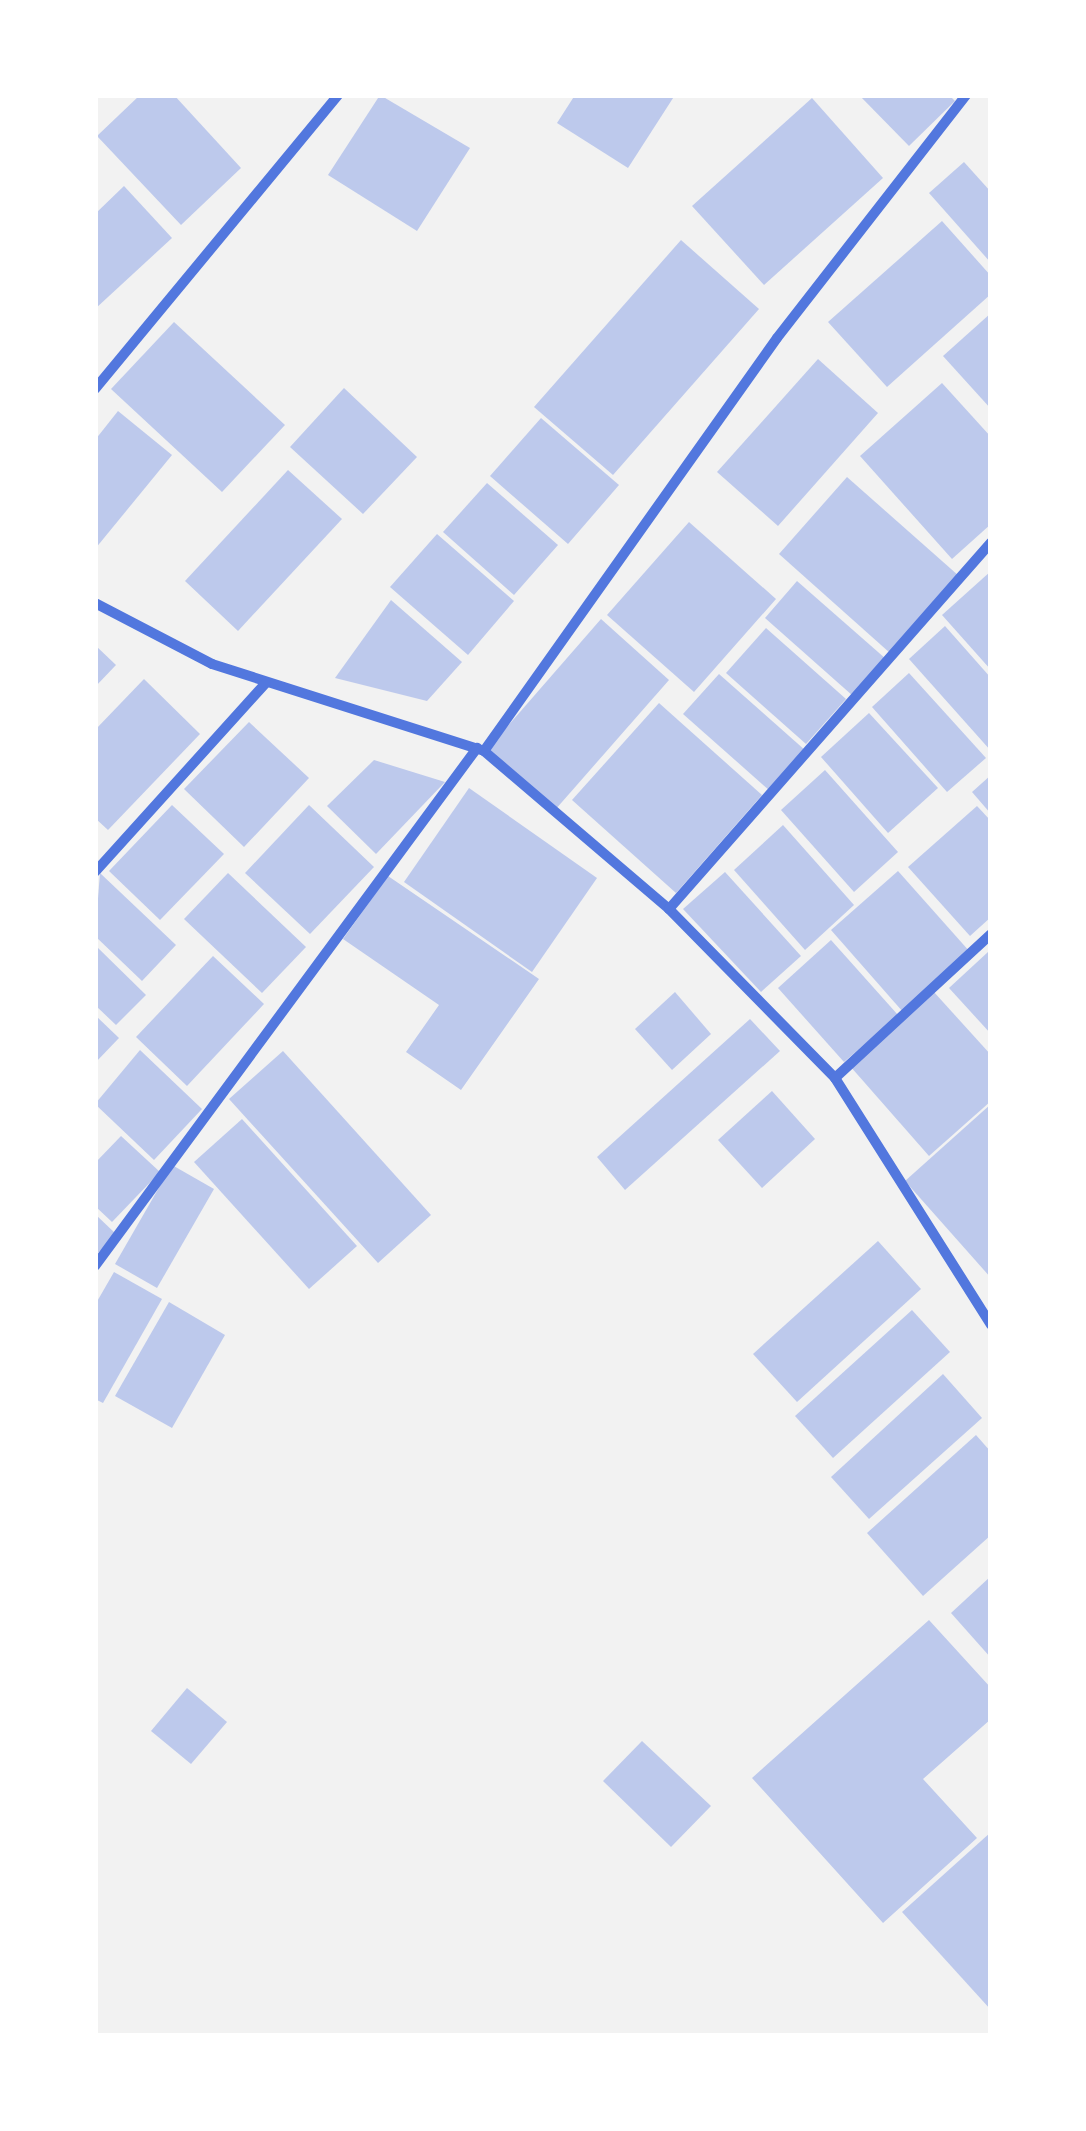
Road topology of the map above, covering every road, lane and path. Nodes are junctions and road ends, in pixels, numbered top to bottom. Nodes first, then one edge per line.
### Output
1 (338, 95) edge
2 (966, 95) edge
3 (95, 388) edge
4 (991, 542) edge
5 (95, 604) edge
6 (266, 683) junction
7 (480, 750) junction
8 (95, 872) edge
9 (669, 909) junction
10 (991, 934) edge
11 (835, 1078) junction
12 (95, 1266) edge
13 (988, 1309) edge
14 (991, 1326) edge

1 - 3 street
2 - 7 street
4 - 9 street
5 - 6 street
6 - 7 street
6 - 8 street
7 - 9 street
7 - 12 street
9 - 11 street
10 - 11 street
11 - 13 street
13 - 14 street

